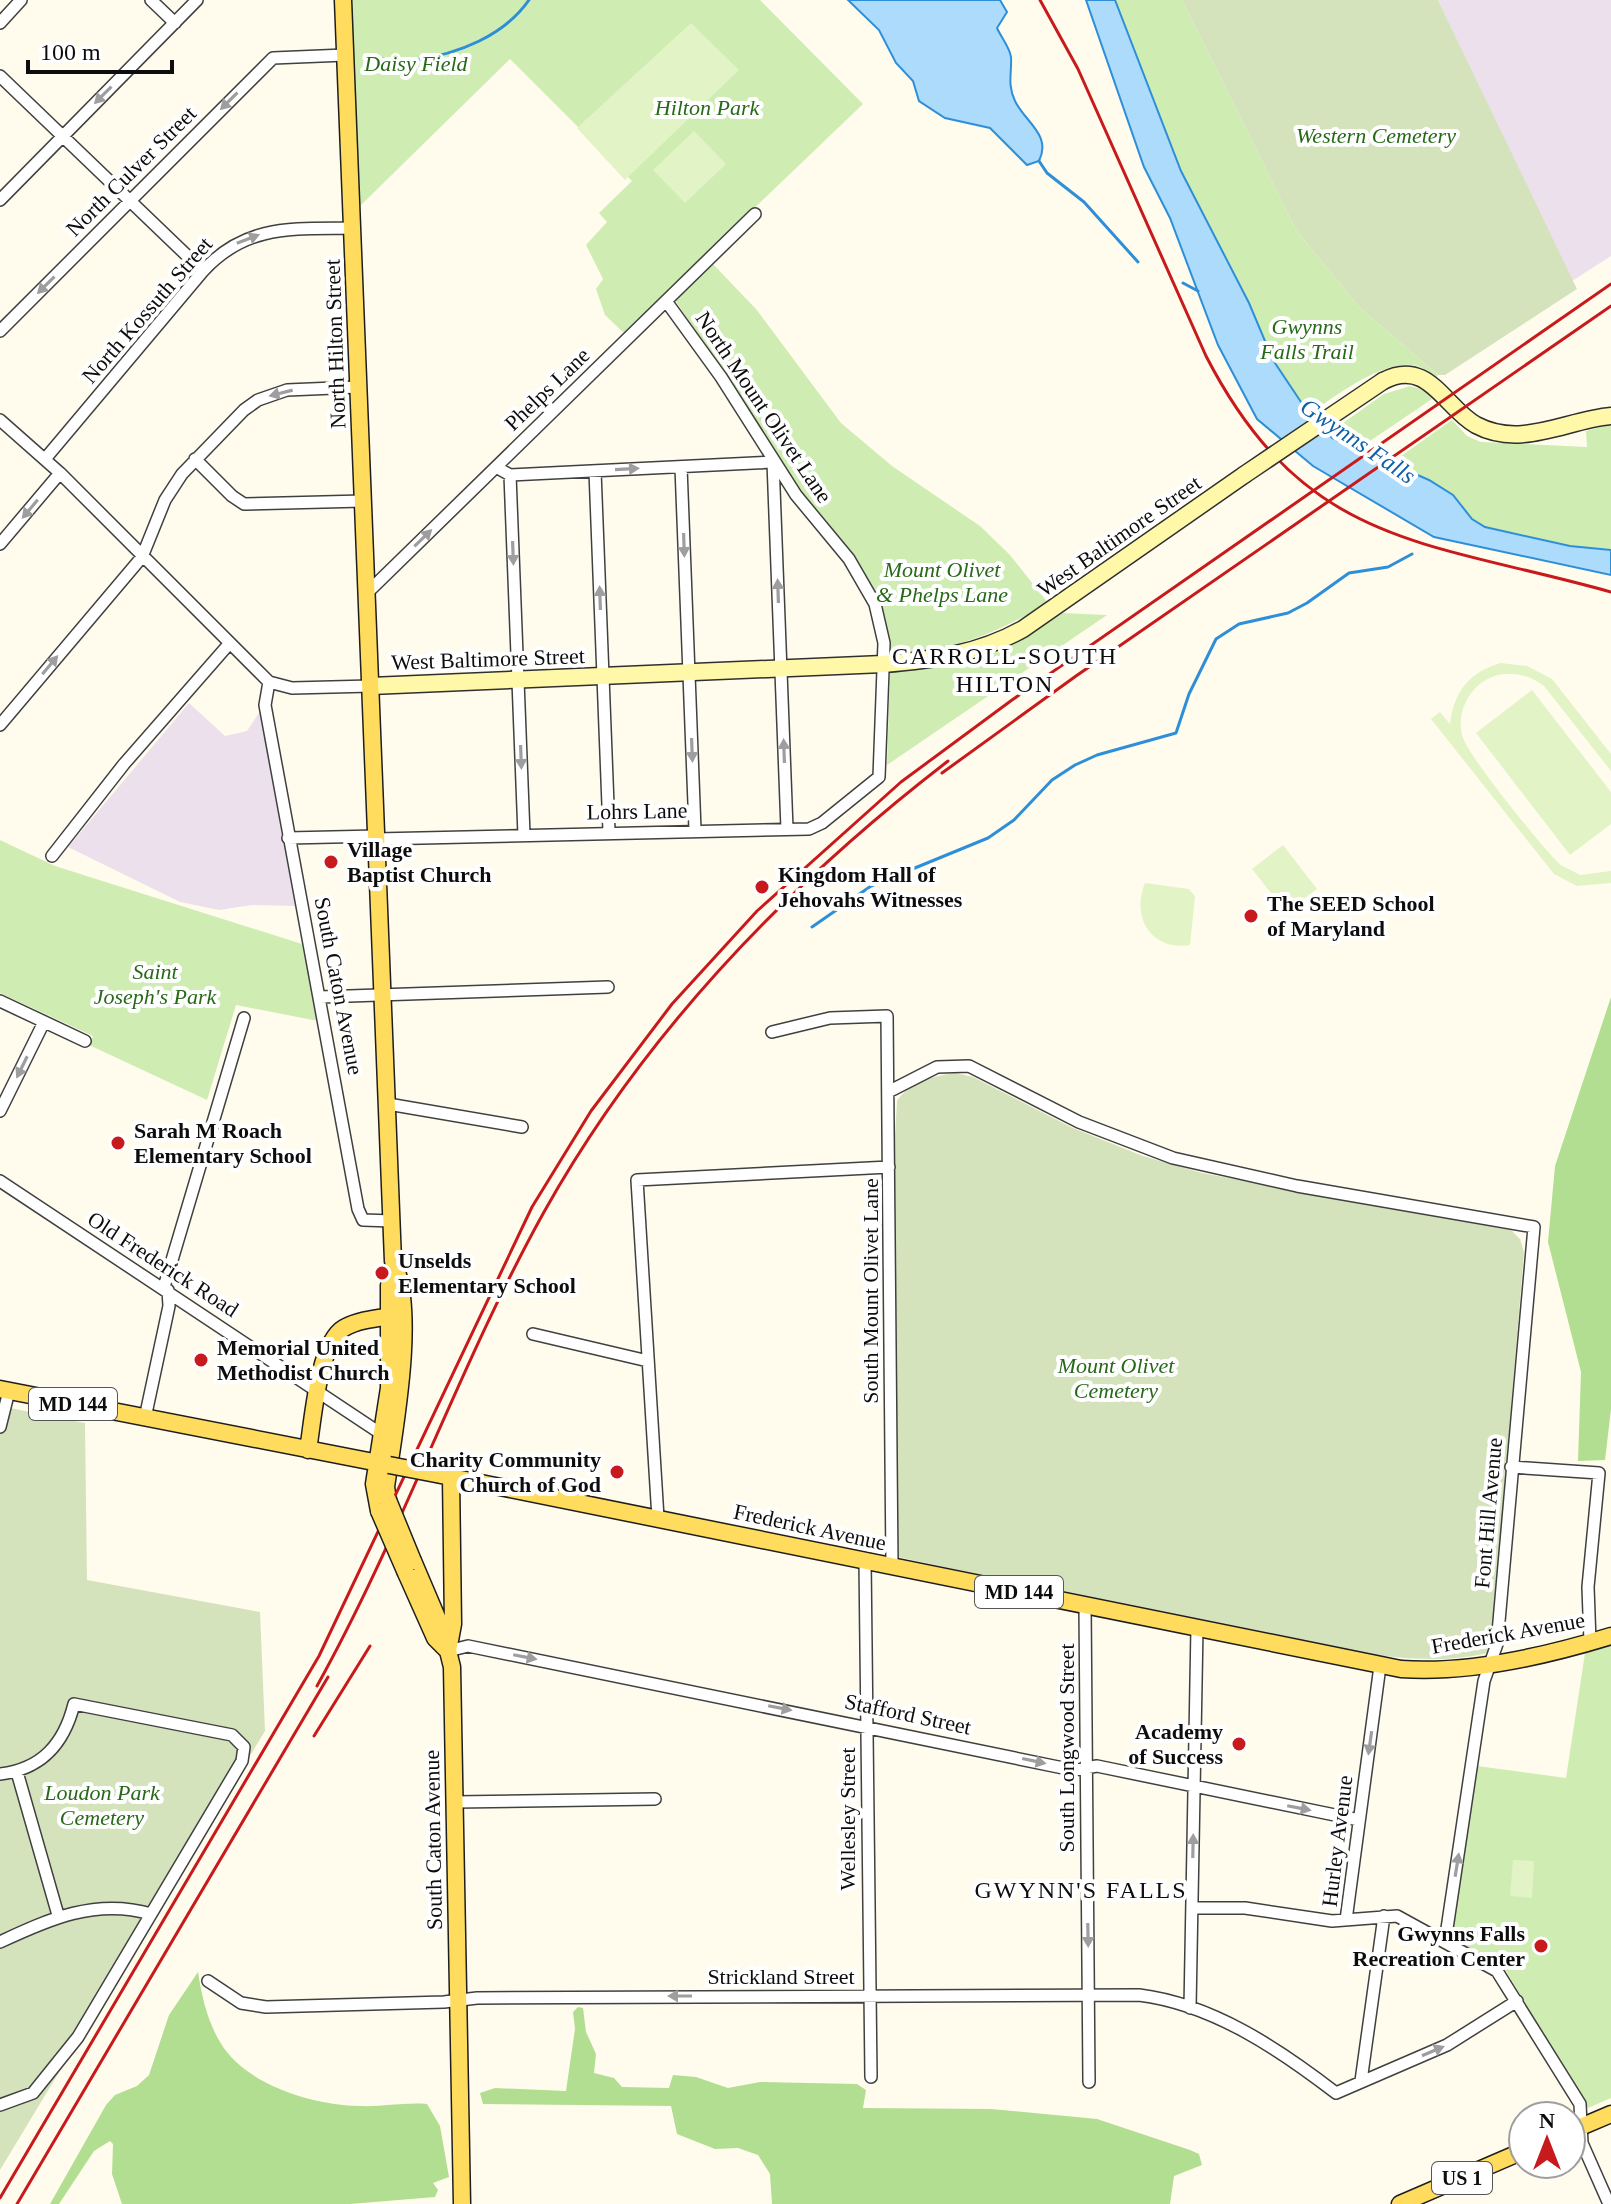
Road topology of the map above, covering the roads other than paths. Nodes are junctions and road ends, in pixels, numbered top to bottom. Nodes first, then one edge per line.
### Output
1 (21, 0) edge
2 (151, 0) edge
3 (197, 0) edge
4 (343, 0) edge
5 (0, 23) edge
6 (175, 23) junction
7 (345, 55) junction
8 (0, 76) edge
9 (63, 136) junction
10 (0, 200) edge
11 (130, 201) junction
12 (755, 214) dead end
13 (352, 228) junction
14 (203, 271) junction
15 (666, 301) junction
16 (0, 331) edge
17 (358, 387) junction
18 (1611, 416) edge
19 (0, 420) edge
20 (45, 459) junction
21 (195, 459) junction
22 (773, 462) junction
23 (496, 467) junction
24 (681, 467) junction
25 (595, 471) junction
26 (60, 473) junction
27 (510, 475) junction
28 (363, 501) junction
29 (0, 544) edge
30 (142, 557) junction
31 (367, 593) junction
32 (229, 644) junction
33 (883, 664) junction
34 (781, 669) junction
35 (689, 673) junction
36 (603, 676) junction
37 (518, 680) junction
38 (269, 682) junction
39 (371, 686) junction
40 (0, 725) edge
41 (787, 829) junction
42 (695, 830) junction
43 (609, 831) junction
44 (524, 835) junction
45 (288, 838) junction
46 (377, 838) junction
47 (52, 856) dead end
48 (608, 987) dead end
49 (384, 995) junction
50 (320, 997) junction
51 (0, 1001) edge
52 (244, 1018) dead end
53 (44, 1022) junction
54 (772, 1032) dead end
55 (85, 1041) dead end
56 (888, 1092) junction
57 (388, 1104) junction
58 (0, 1111) edge
59 (522, 1127) dead end
60 (889, 1167) junction
61 (0, 1181) edge
62 (393, 1221) junction
63 (166, 1289) junction
64 (395, 1316) junction
65 (533, 1334) dead end
66 (648, 1361) junction
67 (5, 1390) edge
68 (318, 1392) junction
69 (145, 1418) junction
70 (0, 1427) edge
71 (383, 1435) junction
72 (308, 1450) junction
73 (383, 1464) junction
74 (1511, 1467) junction
75 (446, 1476) junction
76 (658, 1518) junction
77 (865, 1560) junction
78 (892, 1566) junction
79 (1085, 1605) junction
80 (1197, 1628) junction
81 (1611, 1636) edge
82 (1590, 1642) junction
83 (448, 1651) junction
84 (1492, 1662) junction
85 (1380, 1666) junction
86 (867, 1726) junction
87 (1086, 1768) junction
88 (17, 1772) junction
89 (0, 1774) edge
90 (1194, 1785) junction
91 (655, 1799) dead end
92 (455, 1802) junction
93 (1359, 1820) junction
94 (1192, 1908) junction
95 (151, 1914) junction
96 (58, 1915) junction
97 (1384, 1916) junction
98 (1346, 1920) junction
99 (0, 1942) edge
100 (1445, 1942) junction
101 (208, 1981) dead end
102 (1088, 1994) junction
103 (870, 1995) junction
104 (458, 2001) junction
105 (1517, 2001) junction
106 (1190, 2008) junction
107 (871, 2077) dead end
108 (1361, 2081) junction
109 (1089, 2082) dead end
110 (1578, 2100) edge
111 (0, 2105) edge
112 (1611, 2114) edge
113 (1587, 2125) edge
114 (1587, 2154) edge
115 (1507, 2158) edge
116 (462, 2204) edge
117 (1400, 2204) edge
118 (1609, 2204) edge

1 - 5 street
2 - 6 street
3 - 6 street
4 - 7 main road, North Hilton Street
6 -> 9 street
7 -> 11 street, North Culver Street
7 - 13 main road, North Hilton Street
8 - 9 street
9 - 10 street
9 - 11 street
11 - 14 street
11 -> 16 street, North Culver Street
12 - 15 street, Phelps Lane
14 -> 13 street, North Kossuth Street
13 - 17 main road, North Hilton Street
14 - 20 street, North Kossuth Street
15 - 22 street, North Mount Olivet Lane
15 - 23 street, Phelps Lane
17 -> 21 street
17 - 28 main road, North Hilton Street
18 - 33 main road, West Baltimore Street, bridge
19 - 20 street
20 - 26 street
21 - 28 street
21 - 30 street
22 - 24 street
22 - 33 street, North Mount Olivet Lane
34 -> 22 street
23 - 27 street
31 -> 23 street, Phelps Lane
25 -> 24 street
24 -> 35 street
25 - 27 street
36 -> 25 street
26 -> 29 street
26 - 30 street
27 -> 37 street
28 - 31 main road, North Hilton Street
30 - 32 street
40 -> 30 street
31 - 39 main road, North Hilton Street
32 - 38 street
32 - 47 street
33 - 34 main road, West Baltimore Street
33 - 41 street, Lohrs Lane
34 - 35 main road, West Baltimore Street
41 -> 34 street
35 - 36 main road, West Baltimore Street
35 -> 42 street
36 - 37 main road, West Baltimore Street
36 - 43 street
37 - 39 main road, West Baltimore Street
37 -> 44 street
38 - 39 street, West Baltimore Street
38 - 45 street, South Caton Avenue
39 - 46 main road, North Hilton Street
41 - 42 street, Lohrs Lane
42 - 43 street, Lohrs Lane
43 - 44 street, Lohrs Lane
44 - 46 street, Lohrs Lane
45 - 46 street, Lohrs Lane
45 - 50 street, South Caton Avenue
46 - 49 main road, North Hilton Street
48 - 49 street
49 - 50 street
49 - 57 main road, North Hilton Street
50 - 62 street, South Caton Avenue
51 - 53 street
52 - 63 street
53 - 55 street
53 -> 58 street
54 - 56 street, South Mount Olivet Lane
56 - 60 street, South Mount Olivet Lane
56 - 74 street, Font Hill Avenue
57 - 59 street
57 - 62 main road, North Hilton Street
60 - 66 street
60 - 78 street, South Mount Olivet Lane
61 - 63 street, Old Frederick Road
62 - 64 main road, North Hilton Street
63 - 68 street, Old Frederick Road
63 - 69 street
64 - 68 main road
64 - 71 main road
64 - 73 main road
65 - 66 street
66 - 76 street
67 - 69 main road, Frederick Avenue / MD 144
67 - 70 street
68 - 71 street, Old Frederick Road
68 - 72 main road
69 - 72 main road, Frederick Avenue / MD 144
71 - 73 main road
72 - 73 main road, Frederick Avenue / MD 144
73 - 75 main road, Frederick Avenue / MD 144, bridge
73 - 83 main road, bridge
74 - 82 street
74 - 84 street, Font Hill Avenue
75 - 76 main road, Frederick Avenue / MD 144
75 - 83 main road, South Caton Avenue
76 - 77 main road, Frederick Avenue / MD 144
77 - 78 main road, Frederick Avenue / MD 144
77 - 86 street, Wellesley Street
78 - 79 main road, Frederick Avenue / MD 144
79 - 80 main road, Frederick Avenue / MD 144
79 - 87 street, South Longwood Street
80 - 85 main road, Frederick Avenue / MD 144
80 - 90 street
81 - 82 main road, Frederick Avenue / MD 144
82 - 84 main road, Frederick Avenue / MD 144
83 -> 86 street, Stafford Street
83 - 92 main road, South Caton Avenue
84 - 85 main road, Frederick Avenue / MD 144
100 -> 84 street, Font Hill Avenue
85 -> 93 street, Hurley Avenue
86 -> 87 street, Stafford Street
86 - 103 street, Wellesley Street
87 - 90 street, Stafford Street
87 -> 102 street, South Longwood Street
88 - 89 street
88 - 95 street
88 - 96 street
90 -> 93 street, Stafford Street
94 -> 90 street
91 - 92 street
92 - 104 main road, South Caton Avenue
93 - 98 street, Hurley Avenue
94 - 98 street
94 - 106 street
95 - 96 street
95 - 111 street
96 - 99 street
97 - 98 street, Hurley Avenue
97 - 100 street, Hurley Avenue
97 - 108 street
100 - 105 street, Hurley Avenue
101 - 104 street, Strickland Street
102 - 103 street, Strickland Street
102 - 106 street, Strickland Street
102 - 109 street, South Longwood Street
103 -> 104 street, Strickland Street
103 - 107 street, Wellesley Street
104 - 116 main road, South Caton Avenue
108 -> 105 street
105 - 110 street, Hurley Avenue
106 - 108 street, Strickland Street
112 - 113 main road
114 - 118 street, Hurley Avenue
115 - 117 main road, US 1

